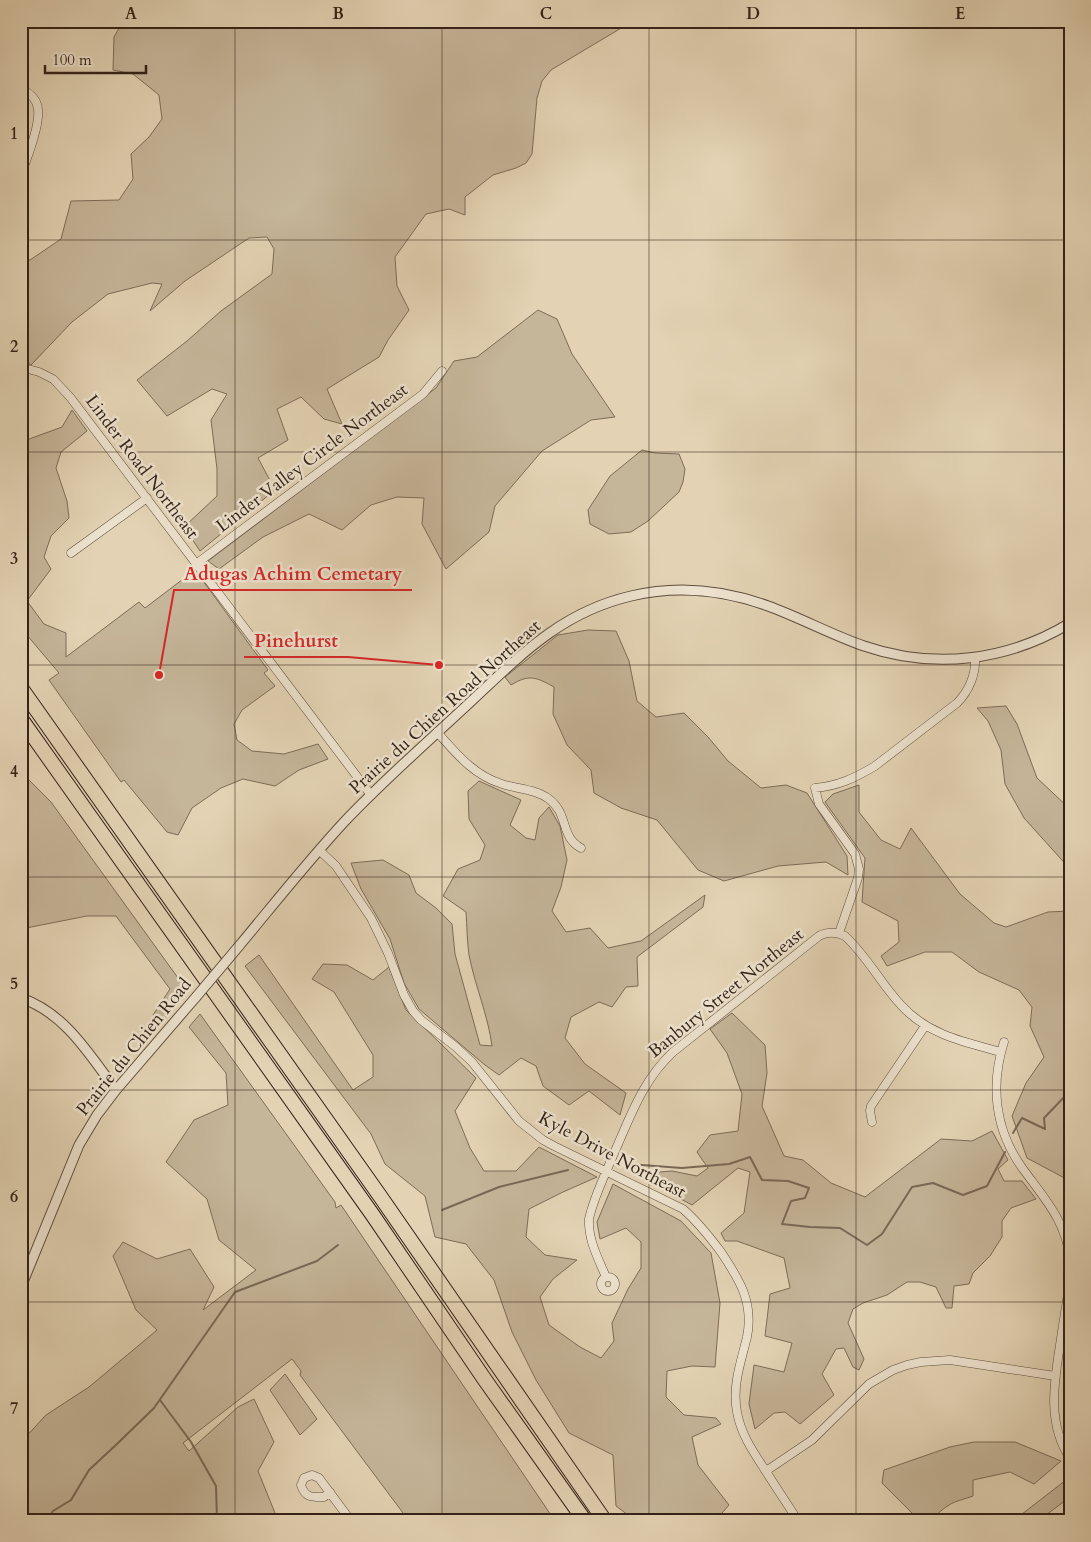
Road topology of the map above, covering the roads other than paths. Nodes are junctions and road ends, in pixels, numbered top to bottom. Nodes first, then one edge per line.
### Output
1 (21, 89) edge
2 (21, 174) edge
3 (21, 367) edge
4 (442, 371) dead end
5 (147, 498) junction
6 (71, 553) dead end
7 (196, 564) junction
8 (1070, 623) edge
9 (975, 658) junction
10 (21, 688) edge
11 (21, 718) edge
12 (437, 732) junction
13 (371, 795) junction
14 (581, 848) dead end
15 (319, 850) junction
16 (839, 934) junction
17 (239, 946) joint
18 (21, 998) edge
19 (925, 1026) junction
20 (1004, 1042) dead end
21 (1001, 1052) junction
22 (116, 1090) junction
23 (872, 1122) dead end
24 (606, 1172) junction
25 (1070, 1259) edge
26 (606, 1277) dead end
27 (1070, 1280) edge
28 (21, 1287) edge
29 (1068, 1299) edge
30 (1055, 1376) junction
31 (1070, 1458) edge
32 (766, 1471) junction
33 (330, 1492) dead end
34 (351, 1521) edge
35 (585, 1521) edge
36 (605, 1521) edge
37 (798, 1521) edge

1 - 2 street
3 - 5 street, Linder Road Northeast
4 - 7 street, Linder Valley Circle Northeast
5 - 6 street
5 - 7 street, Linder Road Northeast
7 - 13 street, Linder Road Northeast
8 - 9 street, Prairie du Chien Road Northeast
9 - 12 street, Prairie du Chien Road Northeast
9 - 16 street
10 - 36 highway
11 - 35 highway
12 - 13 street, Prairie du Chien Road Northeast
12 - 14 street
13 - 15 street, Prairie du Chien Road Northeast
15 - 17 street, Prairie du Chien Road Northeast
15 - 24 street, Kyle Drive Northeast
16 - 19 street
16 - 24 street, Banbury Street Northeast
17 - 22 street, Prairie du Chien Road, bridge
18 - 22 street
19 - 21 street
19 - 23 street
20 - 21 street
21 - 25 street
22 - 28 street, Prairie du Chien Road
24 - 26 street, Banbury Street Northeast
24 - 32 street, Kyle Drive Northeast
27 - 29 street
29 - 30 street
30 - 31 street
30 - 32 street
32 - 37 street, Kyle Drive Northeast
33 - 34 street

